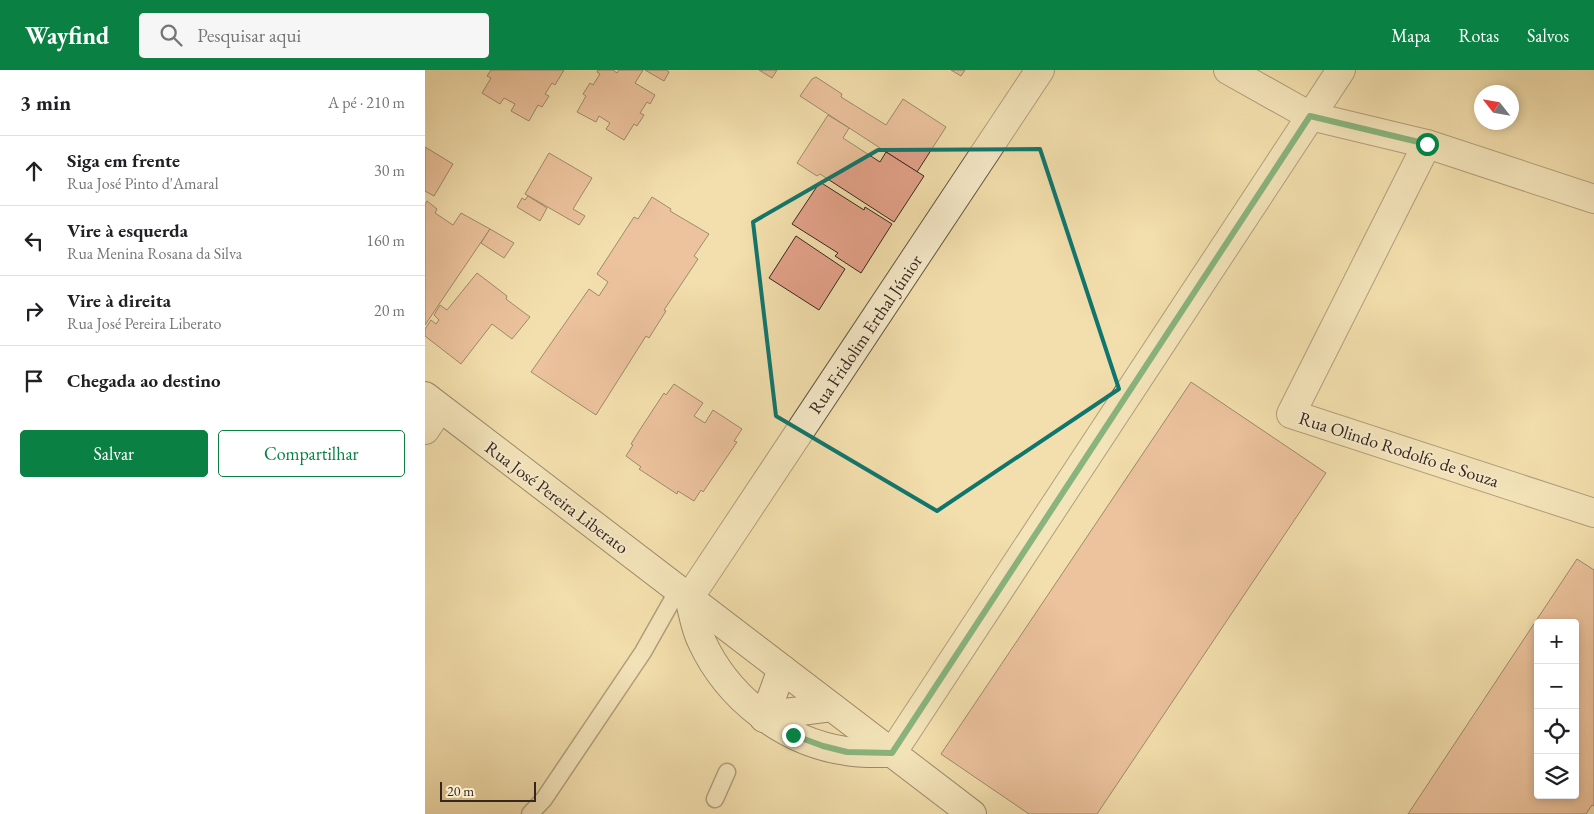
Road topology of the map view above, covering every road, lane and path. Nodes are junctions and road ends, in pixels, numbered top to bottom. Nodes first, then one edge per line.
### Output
1 (1040, 70) edge
2 (1228, 70) edge
3 (1341, 70) edge
4 (1310, 116) junction
5 (1427, 144) junction
6 (1594, 199) edge
7 (433, 402) edge
8 (425, 430) edge
9 (1594, 513) edge
10 (684, 594) junction
11 (782, 669) junction
12 (832, 707) junction
13 (765, 718) junction
14 (892, 753) junction
15 (727, 772) dead end
16 (715, 798) dead end
17 (530, 814) edge
18 (972, 814) edge

1 - 10 street, Rua Fridolim Erthal Júnior
2 - 4 street
3 - 4 street
4 - 5 street
4 - 14 street
5 - 6 street
5 - 9 street, Rua Olindo Rodolfo de Souza
7 - 8 street
7 - 10 street, Rua José Pereira Liberato
10 - 11 street, Rua José Pereira Liberato
10 - 13 street
10 - 17 lane
11 - 12 street, Rua José Pereira Liberato
11 - 13 street
12 - 13 street
12 - 14 street, Rua José Pereira Liberato
13 - 14 street
14 - 18 street, Rua José Pereira Liberato
15 - 16 lane

